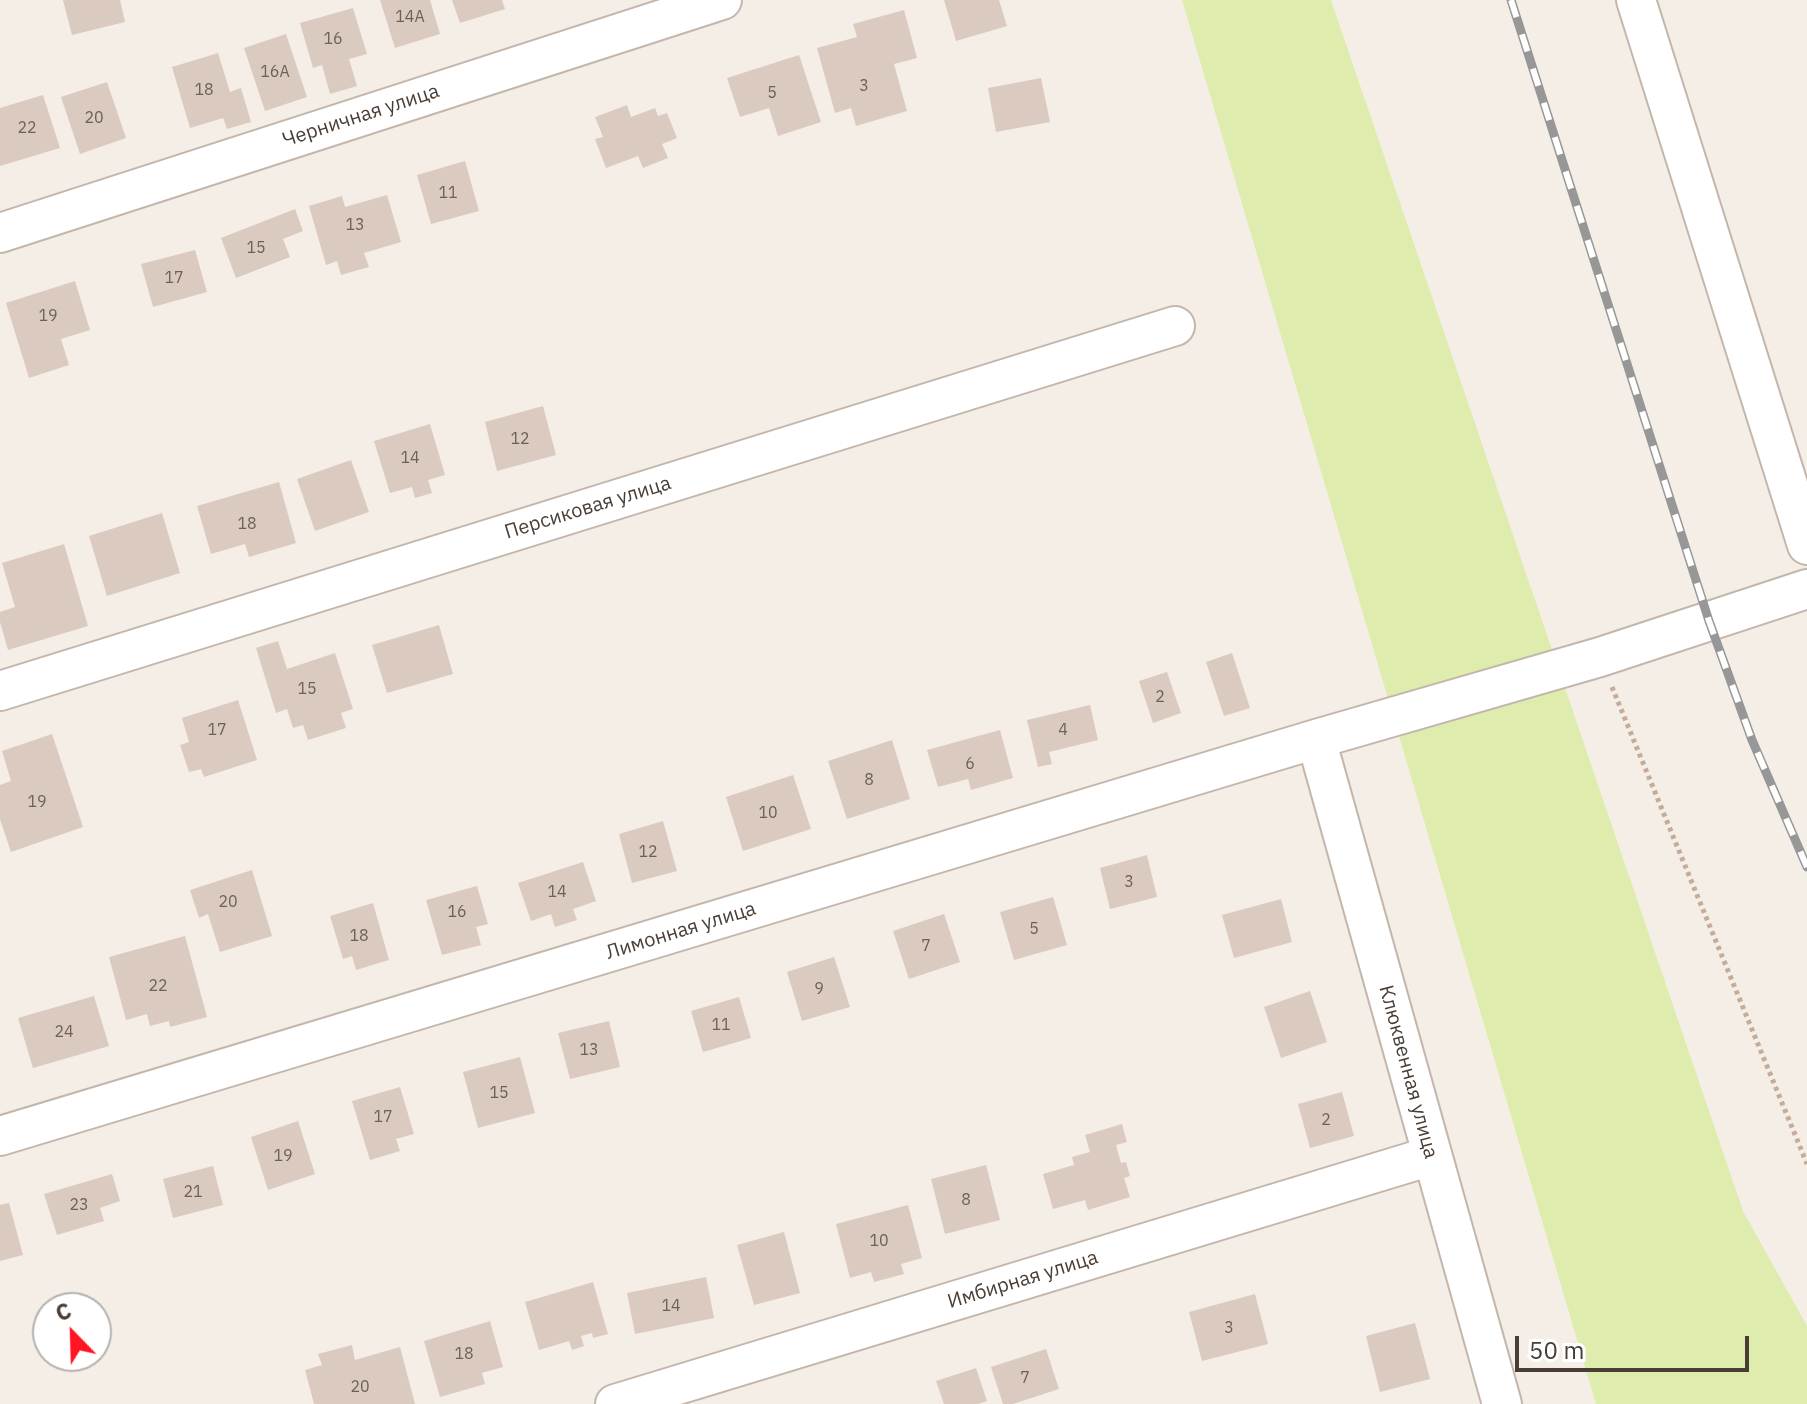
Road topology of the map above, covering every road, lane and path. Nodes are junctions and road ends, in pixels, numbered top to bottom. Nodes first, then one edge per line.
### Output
1 (722, 0) edge
2 (1636, 0) edge
3 (0, 233) edge
4 (1175, 326) dead end
5 (1807, 545) edge
6 (1807, 589) edge
7 (1600, 657) junction
8 (0, 691) edge
9 (1316, 739) junction
10 (0, 1136) edge
11 (1431, 1156) junction
12 (1807, 1164) edge
13 (615, 1404) edge
14 (1502, 1404) edge

1 - 3 street, Черничная улица
2 - 5 street
4 - 8 street, Персиковая улица
6 - 7 street, Лимонная улица
7 - 9 street, Лимонная улица
7 - 12 path
9 - 10 street, Лимонная улица
9 - 11 street, Клюквенная улица
11 - 13 street, Имбирная улица
11 - 14 street, Клюквенная улица

